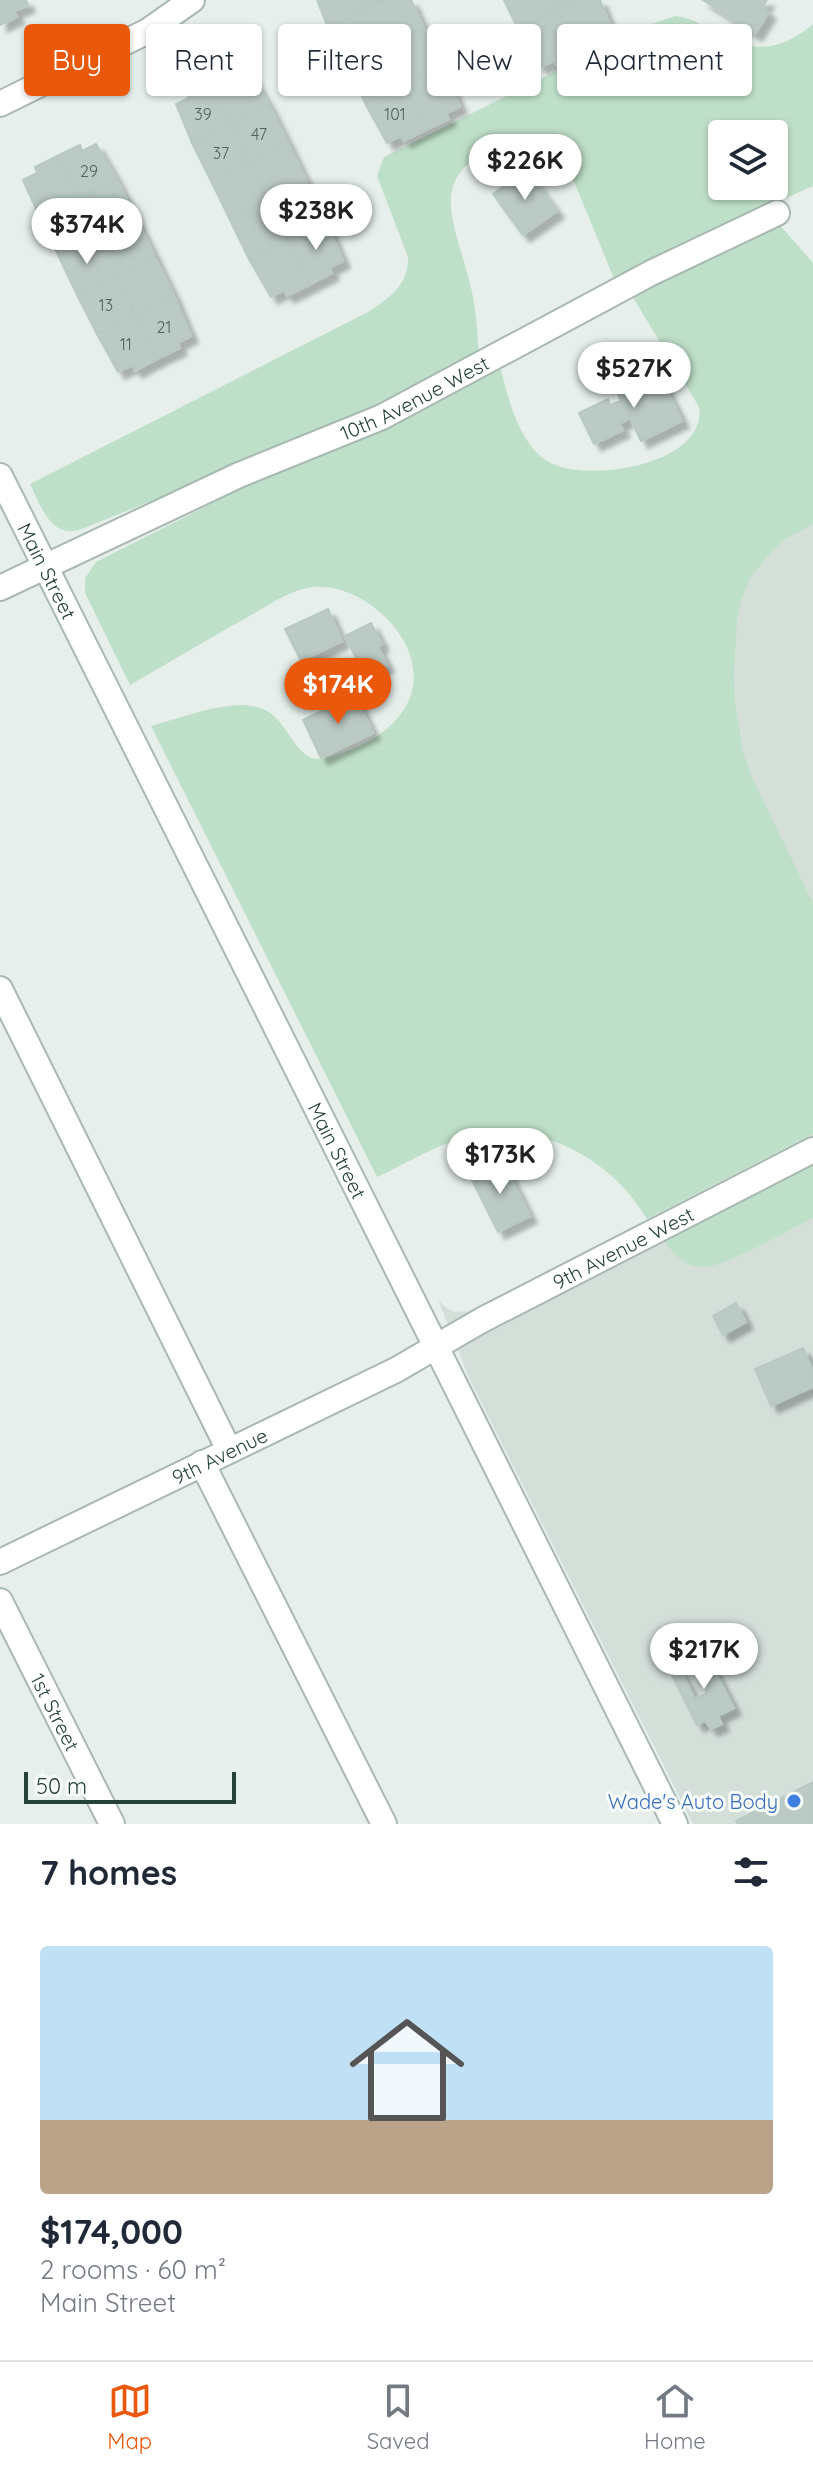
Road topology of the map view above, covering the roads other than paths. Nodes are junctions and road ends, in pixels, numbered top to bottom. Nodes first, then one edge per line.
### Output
1 (192, 0) edge
2 (0, 104) edge
3 (777, 213) dead end
4 (0, 476) edge
5 (45, 566) junction
6 (0, 588) edge
7 (0, 989) edge
8 (813, 1150) edge
9 (436, 1347) junction
10 (229, 1450) junction
11 (202, 1463) junction
12 (0, 1562) edge
13 (0, 1601) edge
14 (112, 1824) edge
15 (384, 1824) edge
16 (675, 1824) edge

1 - 2 street
3 - 5 street, 10th Avenue West
4 - 5 street, Main Street
5 - 6 street, 10th Avenue West
5 - 9 street, Main Street
7 - 10 street
8 - 9 street, 9th Avenue West
9 - 10 street, 9th Avenue
9 - 16 street, Main Street
10 - 11 street, 9th Avenue
11 - 12 street, 9th Avenue
11 - 15 street
13 - 14 street, 1st Street

